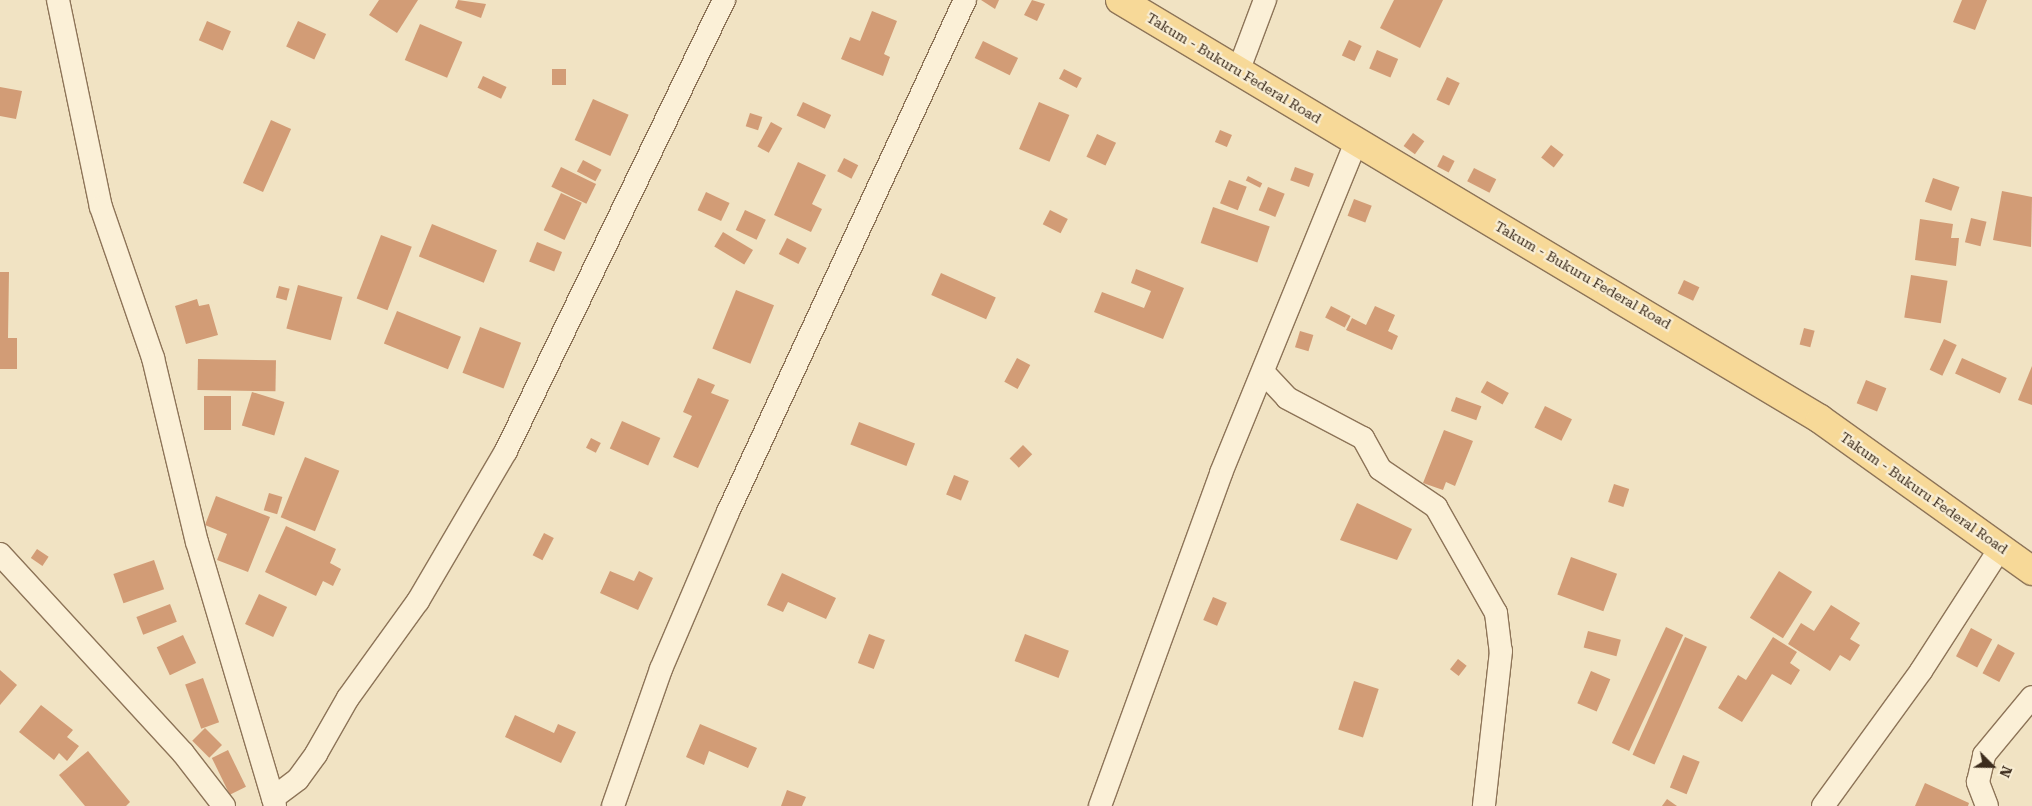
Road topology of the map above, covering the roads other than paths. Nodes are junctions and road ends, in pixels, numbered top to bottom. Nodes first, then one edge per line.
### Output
1 (58, 0) edge
2 (724, 0) edge
3 (965, 0) edge
4 (1120, 0) edge
5 (1265, 0) edge
6 (1239, 69) junction
7 (1356, 142) junction
8 (1263, 372) junction
9 (2001, 547) junction
10 (0, 554) edge
11 (2032, 571) edge
12 (2032, 697) edge
13 (274, 802) edge
14 (224, 806) edge
15 (613, 806) edge
16 (1100, 806) edge
17 (1484, 806) edge
18 (1823, 806) edge
19 (1987, 806) edge

1 - 13 street
2 - 13 street
3 - 15 street
4 - 6 main road, Takum - Bukuru Federal Road
5 - 6 street
6 - 7 main road, Takum - Bukuru Federal Road
7 - 8 street
7 - 9 main road, Takum - Bukuru Federal Road
8 - 16 street
8 - 17 street
9 - 11 main road, Takum - Bukuru Federal Road
9 - 18 street
10 - 14 street
12 - 19 street

